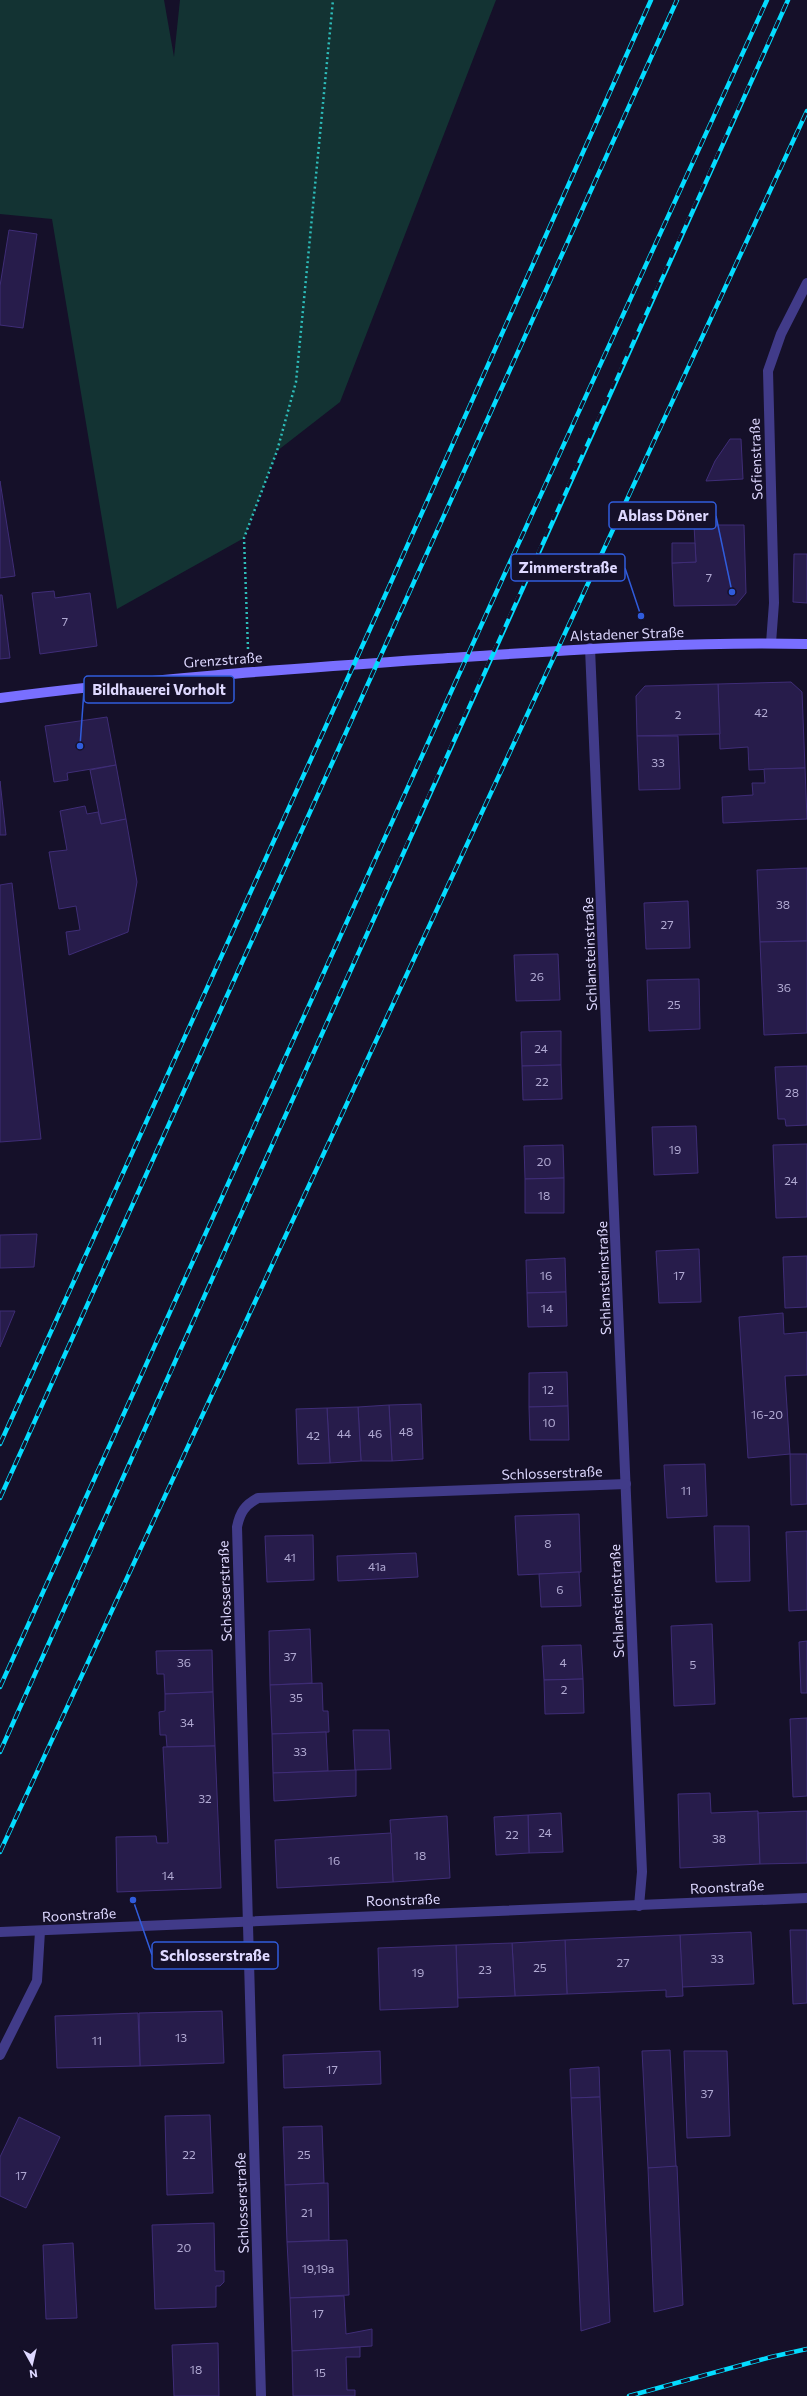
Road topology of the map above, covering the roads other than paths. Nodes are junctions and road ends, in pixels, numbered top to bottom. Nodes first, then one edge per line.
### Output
1 (807, 283) edge
2 (772, 643) junction
3 (807, 644) edge
4 (590, 648) junction
5 (449, 658) joint
6 (0, 698) edge
7 (626, 1484) junction
8 (807, 1898) edge
9 (639, 1906) junction
10 (248, 1920) junction
11 (40, 1931) junction
12 (0, 1932) edge
13 (0, 2055) edge
14 (261, 2396) edge

1 - 2 street, Sofienstraße
2 - 3 street, Alstadener Straße
2 - 4 street, Alstadener Straße
4 - 5 street, Alstadener Straße
4 - 7 street, Schlansteinstraße
5 - 6 street, Grenzstraße
7 - 9 street, Schlansteinstraße
7 - 10 street, Schlosserstraße
8 - 9 street, Roonstraße
9 - 10 street, Roonstraße
10 - 11 street, Roonstraße
10 - 14 street, Schlosserstraße
11 - 12 street, Roonstraße
11 - 13 street

